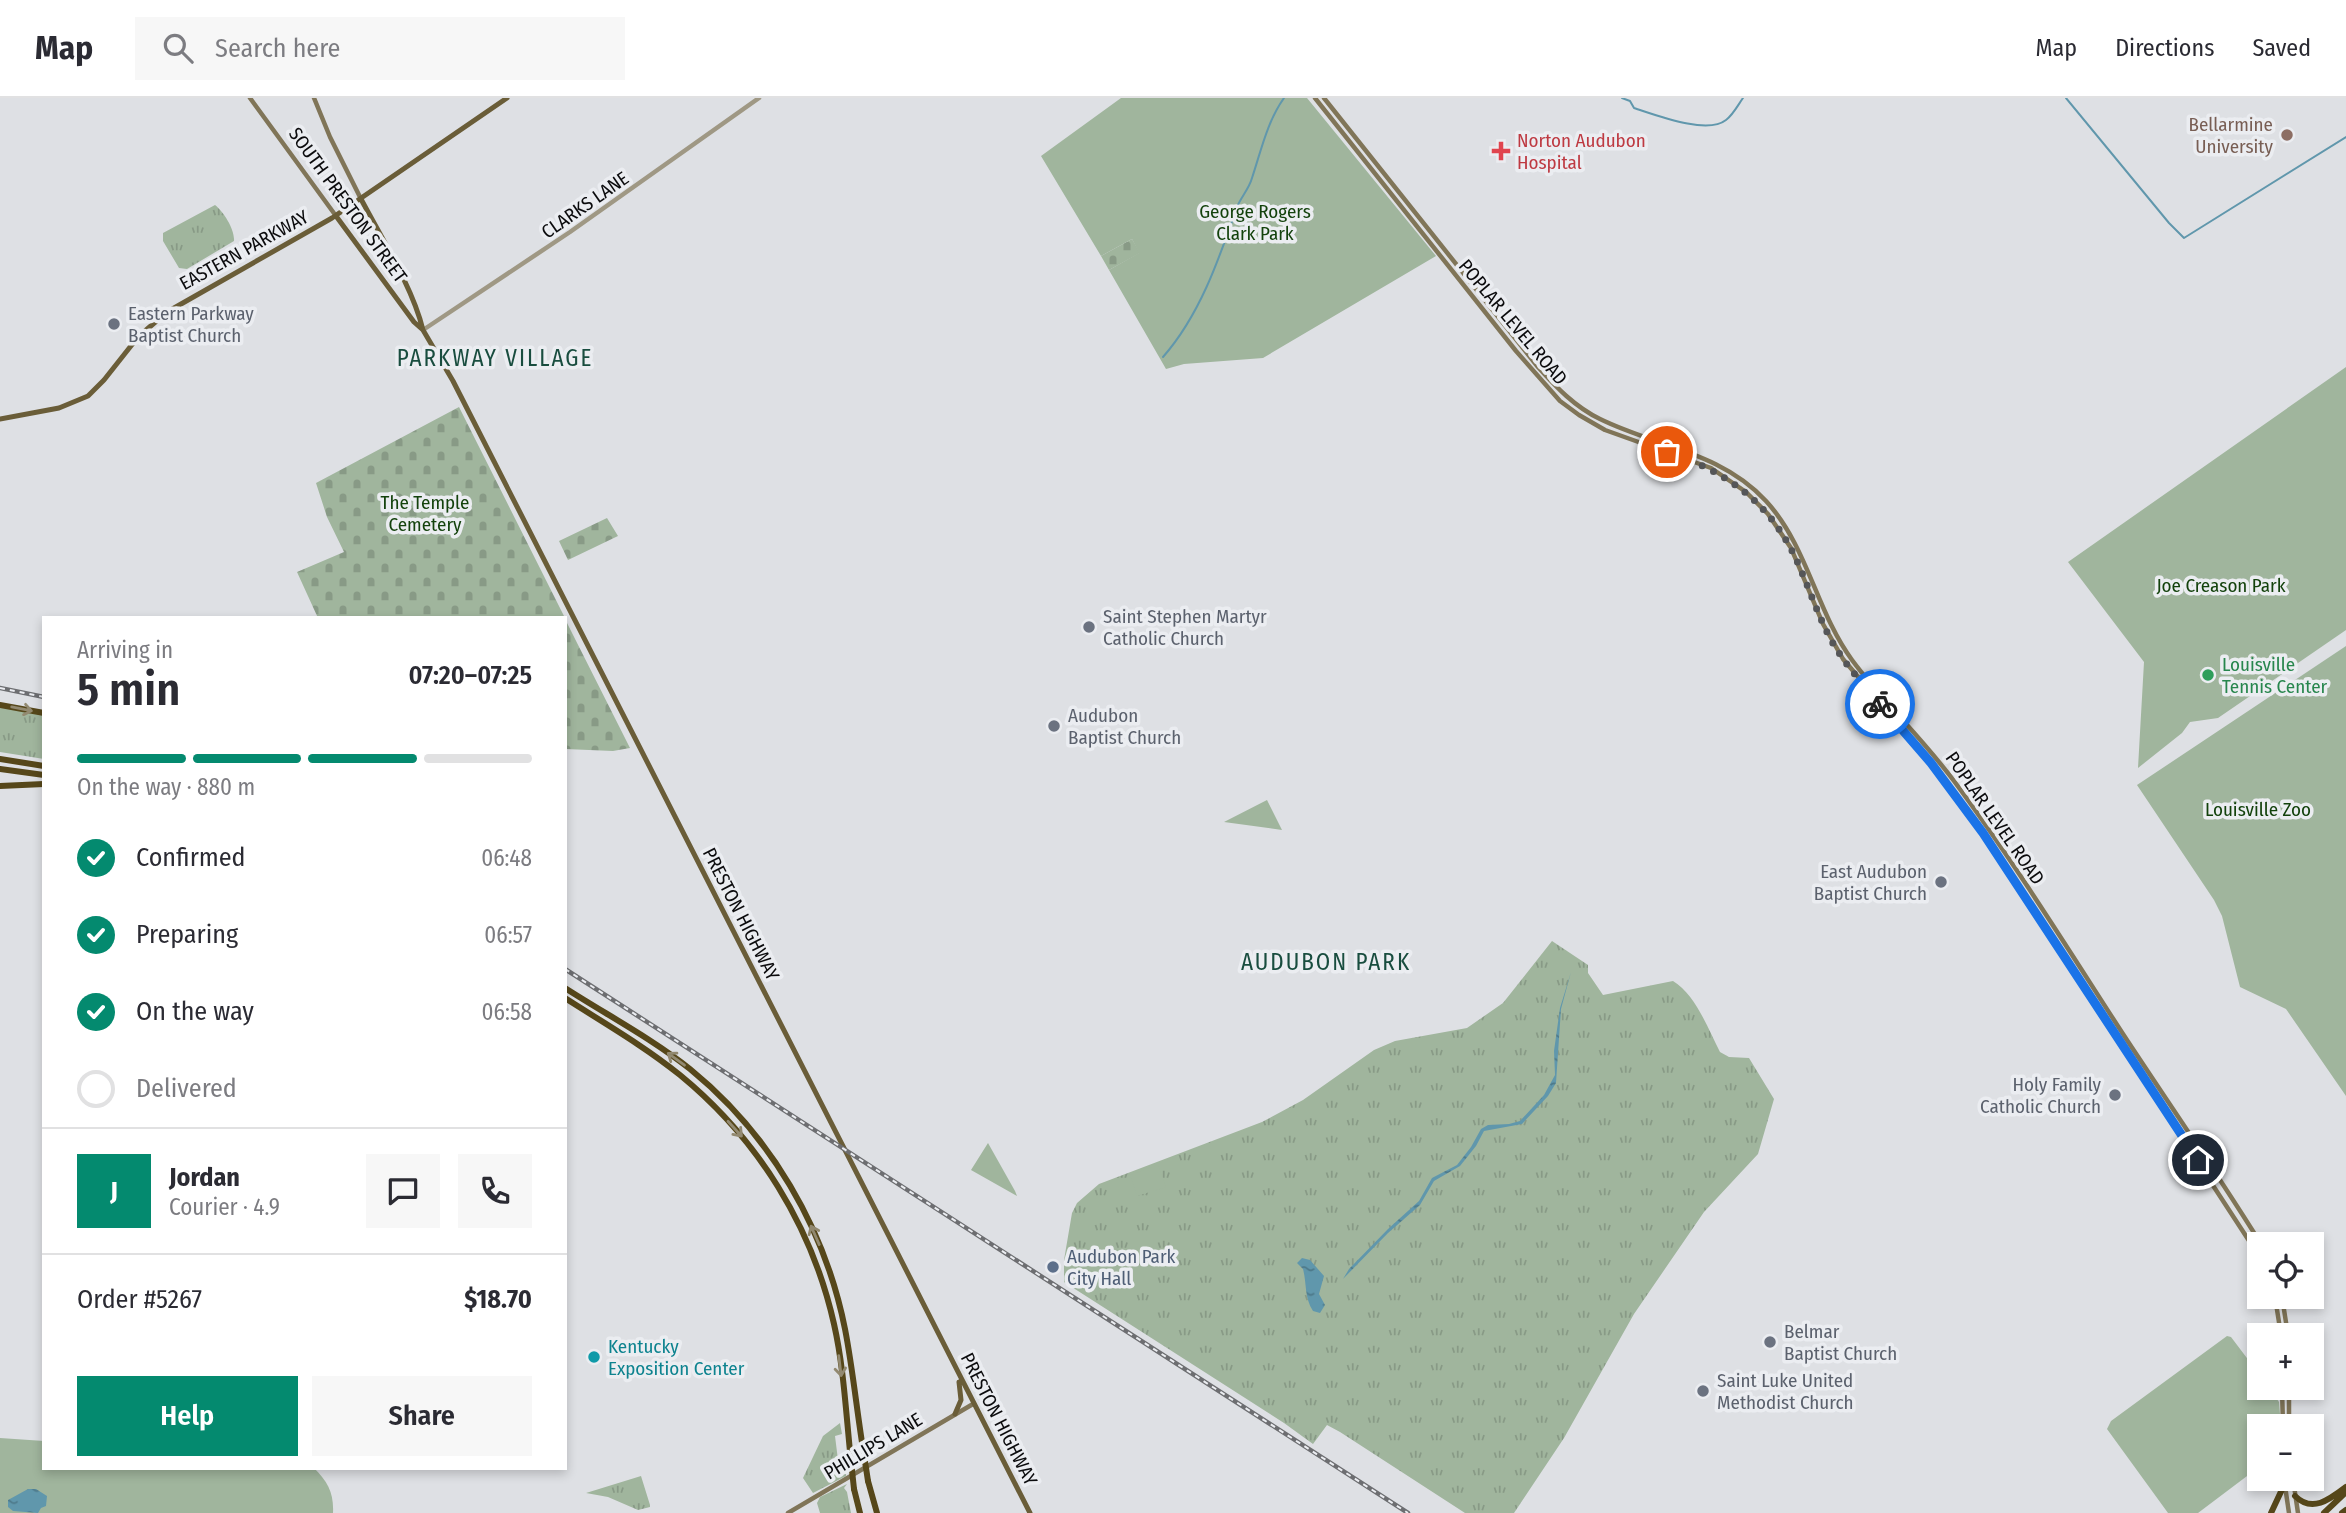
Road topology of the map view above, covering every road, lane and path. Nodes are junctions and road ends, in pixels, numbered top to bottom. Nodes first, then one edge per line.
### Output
1 (250, 98) edge
2 (314, 98) edge
3 (507, 98) edge
4 (759, 98) edge
5 (1315, 98) edge
6 (1324, 98) edge
7 (361, 199) junction
8 (336, 216) junction
9 (423, 330) junction
10 (0, 419) edge
11 (0, 705) edge
12 (42, 713) edge
13 (0, 759) edge
14 (42, 766) edge
15 (0, 769) edge
16 (42, 775) edge
17 (42, 784) edge
18 (0, 786) edge
19 (567, 989) edge
20 (567, 999) edge
21 (2245, 1219) junction
22 (2240, 1223) junction
23 (2253, 1232) edge
24 (2247, 1235) edge
25 (958, 1375) junction
26 (973, 1404) junction
27 (955, 1414) junction
28 (2346, 1490) edge
29 (2280, 1491) edge
30 (2286, 1491) edge
31 (2294, 1491) edge
32 (2295, 1496) junction
33 (857, 1505) junction
34 (789, 1513) edge
35 (853, 1513) edge
36 (860, 1513) edge
37 (877, 1513) edge
38 (1030, 1513) edge
39 (2271, 1513) edge
40 (2289, 1513) edge
41 (2298, 1513) edge
42 (2324, 1513) edge

1 - 8 main road, SOUTH PRESTON STREET
2 - 7 main road
3 - 7 main road, EASTERN PARKWAY
4 - 9 street, CLARKS LANE
5 - 22 main road, POPLAR LEVEL ROAD
6 - 21 main road, POPLAR LEVEL ROAD
7 - 8 main road, EASTERN PARKWAY
7 - 9 main road
8 - 9 main road, SOUTH PRESTON STREET
8 - 10 main road, EASTERN PARKWAY
9 - 25 main road, PRESTON HIGHWAY
11 -> 12 highway
13 - 14 highway
15 - 16 highway
17 - 18 highway
37 -> 19 highway, bridge
20 -> 33 highway, bridge
21 - 22 main road
21 - 23 main road, POPLAR LEVEL ROAD
22 - 24 main road, POPLAR LEVEL ROAD
25 - 26 main road, PRESTON HIGHWAY
25 - 27 main road
26 - 27 main road, PHILLIPS LANE
26 - 38 main road, PRESTON HIGHWAY
27 - 34 main road, PHILLIPS LANE
28 - 32 highway
28 - 42 highway
29 - 39 highway
30 - 40 main road
31 - 32 main road
32 - 41 main road
33 - 35 highway
33 - 36 highway

